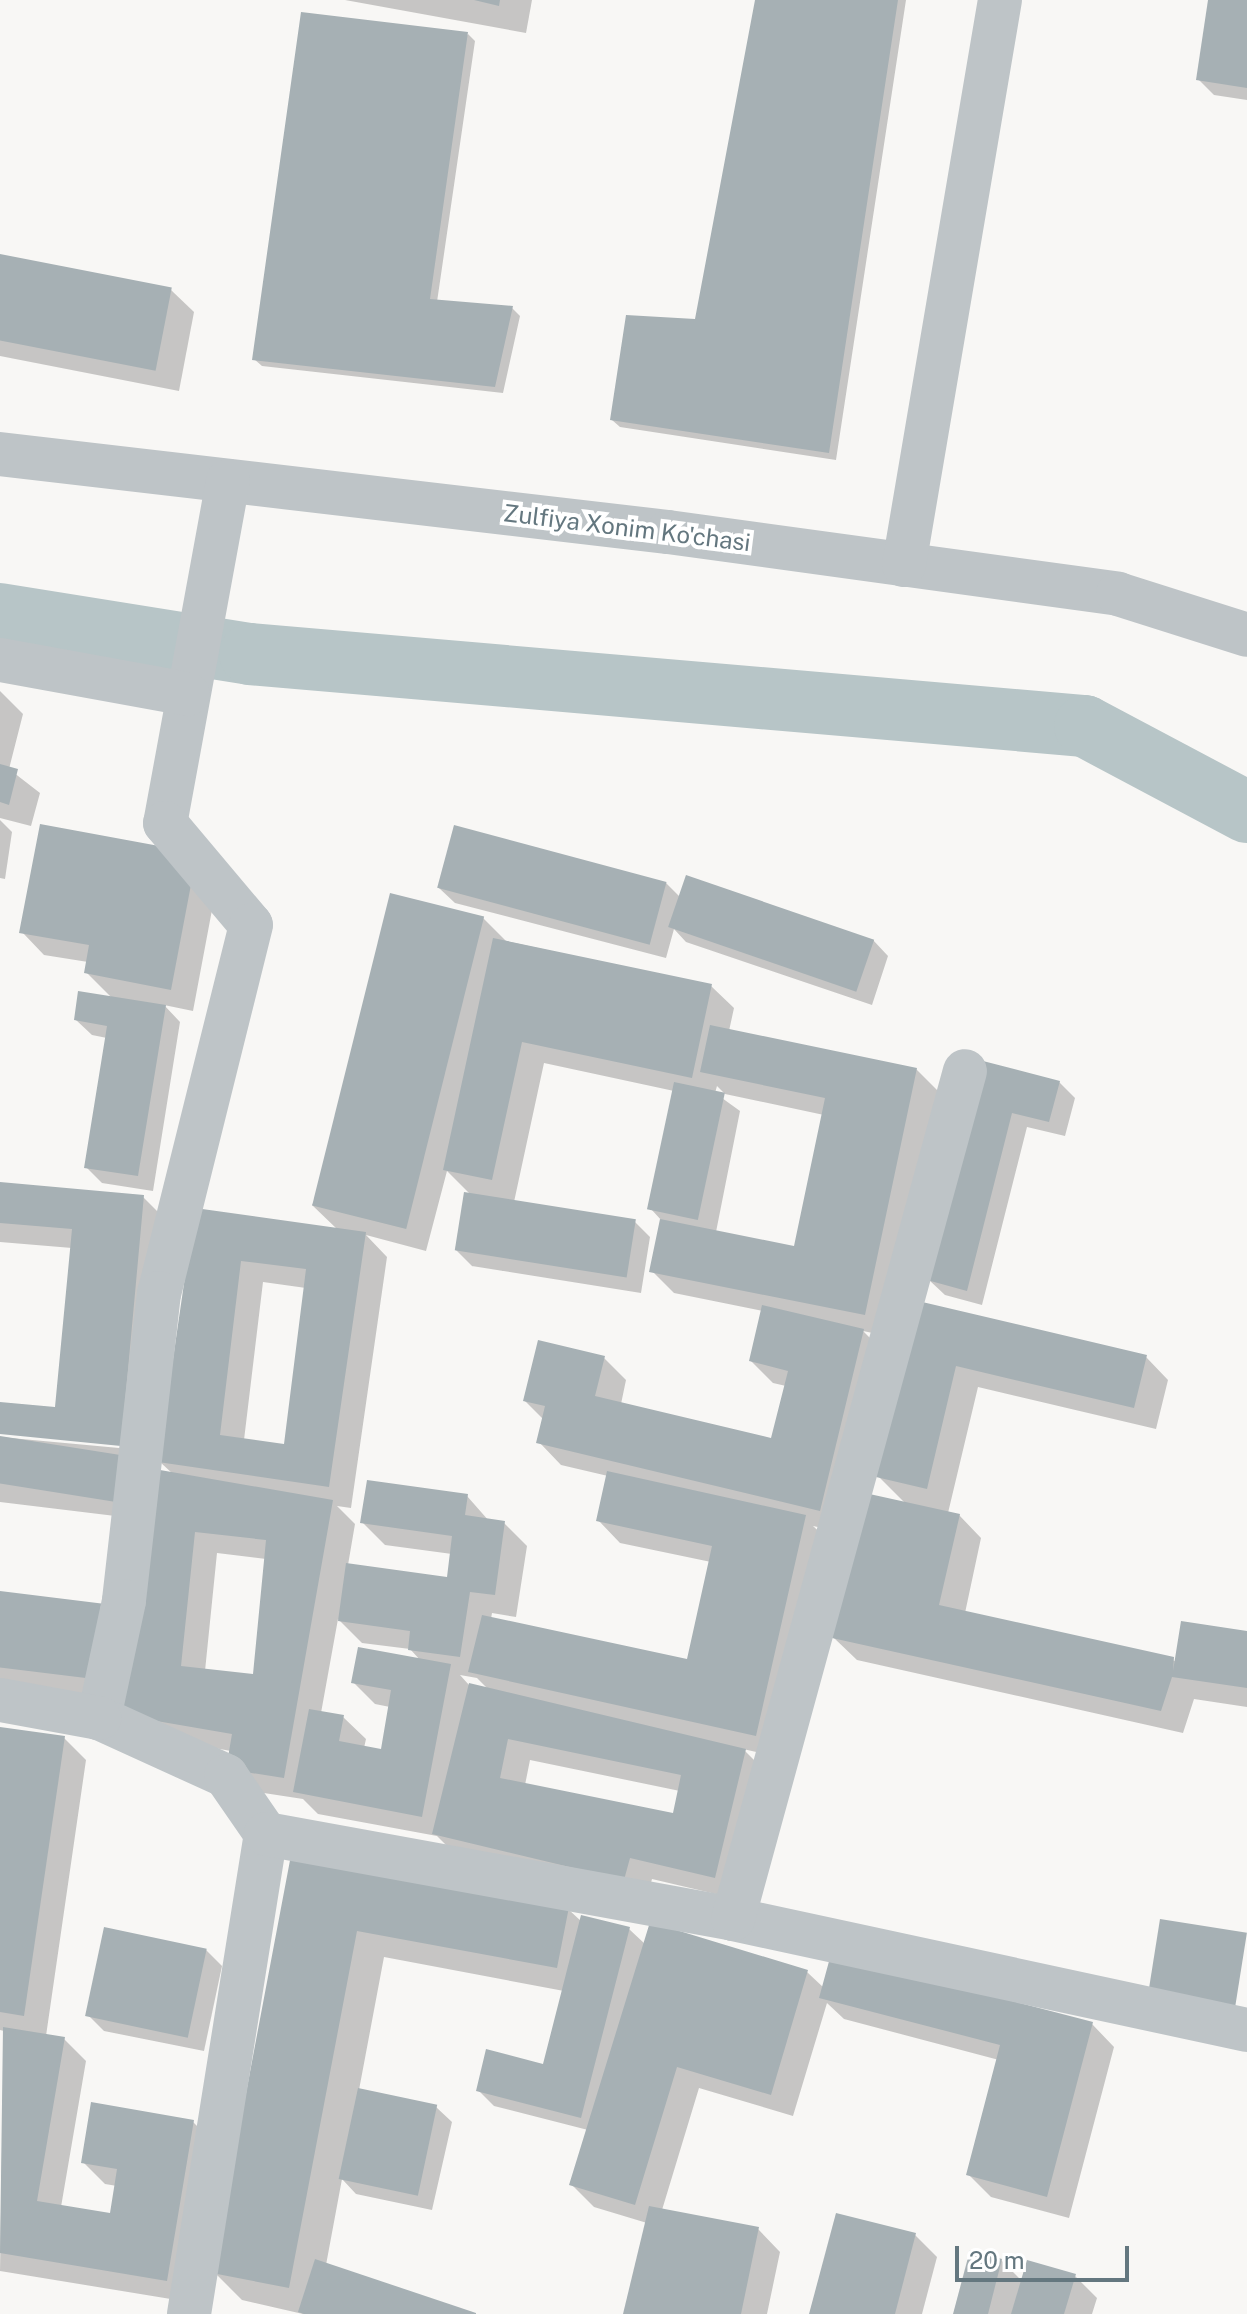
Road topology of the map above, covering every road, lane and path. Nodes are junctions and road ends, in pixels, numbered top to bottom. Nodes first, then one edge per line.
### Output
1 (1000, 0) edge
2 (0, 454) edge
3 (228, 481) junction
4 (904, 565) junction
5 (1247, 635) edge
6 (0, 660) edge
7 (188, 694) junction
8 (965, 1071) dead end
9 (0, 1700) edge
10 (99, 1718) junction
11 (266, 1834) junction
12 (733, 1919) junction
13 (1247, 2030) edge
14 (189, 2314) edge

1 - 4 street
2 - 3 street, Zulfiya Xonim Ko'chasi
3 - 4 street, Zulfiya Xonim Ko'chasi
3 - 7 street
4 - 5 street, Zulfiya Xonim Ko'chasi
6 - 7 street
7 - 10 street
8 - 12 street
9 - 10 street
10 - 11 street
11 - 12 street
11 - 14 street
12 - 13 street

